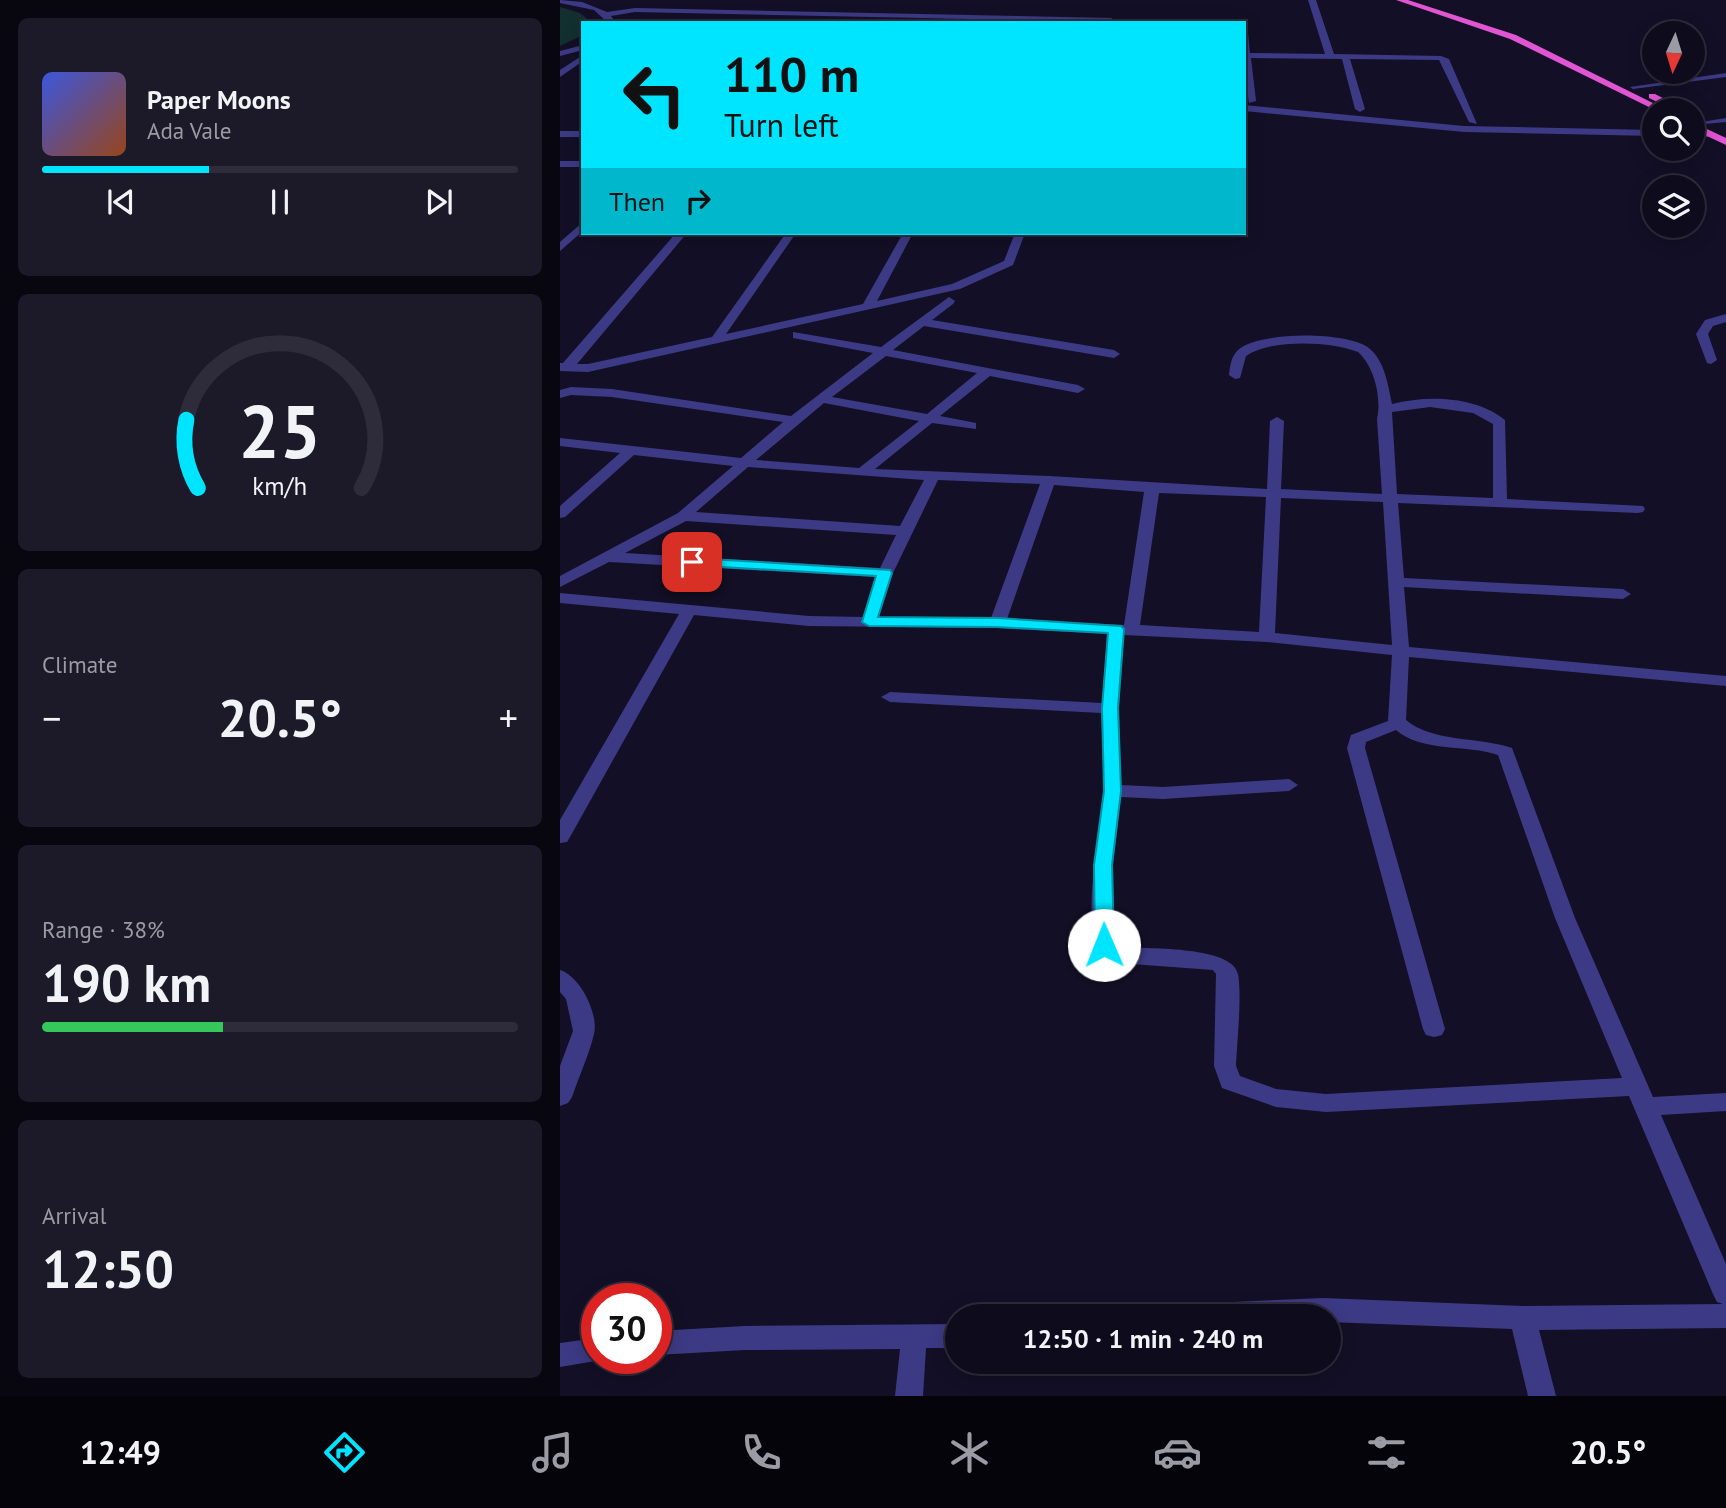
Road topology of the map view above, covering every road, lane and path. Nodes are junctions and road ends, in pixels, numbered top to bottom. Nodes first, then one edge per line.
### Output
1 (1312, 0) edge
2 (1400, 0) edge
3 (1422, 0) edge
4 (560, 1) edge
5 (781, 13) junction
6 (606, 15) junction
7 (877, 15) junction
8 (972, 20) edge
9 (1111, 20) dead end
10 (610, 21) edge
11 (773, 21) edge
12 (872, 21) edge
13 (1072, 21) edge
14 (1246, 48) edge
15 (581, 52) edge
16 (581, 53) edge
17 (560, 54) edge
18 (1247, 55) junction
19 (1330, 55) junction
20 (1345, 55) junction
21 (560, 74) edge
22 (1726, 75) edge
23 (1633, 87) junction
24 (1656, 98) edge
25 (1642, 100) edge
26 (1248, 105) edge
27 (1360, 109) dead end
28 (1726, 120) edge
29 (1705, 121) joint
30 (1474, 122) dead end
31 (560, 128) edge
32 (581, 128) edge
33 (1705, 131) edge
34 (1726, 132) edge
35 (1642, 133) edge
36 (560, 134) edge
37 (581, 134) edge
38 (1705, 134) edge
39 (1712, 134) junction
40 (1726, 142) edge
41 (560, 164) edge
42 (581, 164) edge
43 (581, 227) edge
44 (680, 235) edge
45 (790, 235) edge
46 (907, 235) edge
47 (1019, 235) edge
48 (560, 248) edge
49 (949, 301) dead end
50 (867, 306) junction
51 (1726, 318) edge
52 (923, 322) junction
53 (797, 335) dead end
54 (716, 340) junction
55 (882, 352) junction
56 (1114, 354) dead end
57 (1711, 360) dead end
58 (564, 367) edge
59 (988, 372) junction
60 (1235, 375) dead end
61 (1078, 389) dead end
62 (560, 394) edge
63 (821, 399) junction
64 (1386, 409) junction
65 (928, 418) junction
66 (794, 420) junction
67 (1277, 421) dead end
68 (971, 426) dead end
69 (560, 442) edge
70 (631, 451) junction
71 (743, 463) junction
72 (862, 473) junction
73 (933, 475) junction
74 (1049, 480) junction
75 (1152, 488) junction
76 (1272, 492) junction
77 (1392, 496) junction
78 (1500, 502) junction
79 (1638, 509) dead end
80 (560, 514) edge
81 (683, 516) junction
82 (903, 531) junction
83 (609, 557) junction
84 (885, 573) junction
85 (560, 582) edge
86 (1397, 582) junction
87 (1623, 594) dead end
88 (560, 598) edge
89 (689, 610) junction
90 (869, 622) junction
91 (997, 623) junction
92 (1124, 629) junction
93 (1267, 637) junction
94 (1401, 651) junction
95 (1726, 681) edge
96 (890, 697) dead end
97 (1110, 708) junction
98 (1398, 723) junction
99 (1289, 785) dead end
100 (1112, 791) junction
101 (560, 837) edge
102 (560, 978) edge
103 (1434, 1029) dead end
104 (1643, 1096) junction
105 (560, 1097) edge
106 (1726, 1102) edge
107 (1726, 1294) edge
108 (1341, 1311) edge
109 (1726, 1316) edge
110 (1523, 1318) junction
111 (915, 1336) junction
112 (945, 1336) edge
113 (672, 1342) edge
114 (581, 1352) edge
115 (560, 1355) edge
116 (909, 1396) edge
117 (1542, 1396) edge

1 - 19 street
2 - 25 highway
3 - 23 highway
4 - 6 street
5 - 6 street
5 - 7 street
5 - 11 street
6 - 10 street
7 - 8 street
7 - 12 street
8 - 13 street
9 - 13 street
14 - 18 street
15 - 17 street
16 - 21 street
18 - 19 street
18 - 26 street
19 - 20 street
20 - 27 street
20 - 30 street
22 - 23 lane
23 - 24 highway
26 - 35 street
28 - 29 lane
29 - 34 highway
31 - 32 street
33 - 39 highway
36 - 37 street
38 - 39 street
39 - 40 highway
41 - 42 street
43 - 48 street
44 - 58 street
45 - 54 street
46 - 50 street
47 - 50 street
49 - 52 street
50 - 54 street
51 - 57 street
52 - 55 street
52 - 56 street
53 - 55 street
54 - 58 street
55 - 59 street
55 - 63 street
59 - 61 street
59 - 65 street
60 - 64 street
62 - 66 street
63 - 65 street
63 - 66 street
64 - 77 street
64 - 78 street
65 - 68 street
65 - 72 street
66 - 71 street
67 - 76 street
69 - 70 street
70 - 71 street
70 - 80 street
71 - 72 street
71 - 81 street
72 - 73 street
73 - 74 street
73 - 82 street
74 - 75 street
74 - 91 street
75 - 76 street
75 - 92 street
76 - 77 street
76 - 93 street
77 - 78 street
77 - 86 street
78 - 79 street
81 - 82 street
81 - 83 street
82 - 84 street
83 - 84 street
83 - 85 street
84 - 90 street
86 - 87 street
86 - 94 street
88 - 89 street
89 - 90 street
89 - 101 street
90 - 91 street
91 - 92 street
92 - 93 street
92 - 97 street
93 - 94 street
94 - 95 street
94 - 98 street
96 - 97 street
97 - 100 street
98 - 103 street
98 - 104 street
99 - 100 street
100 - 104 street
102 - 105 street
104 - 106 street
104 - 107 street
108 - 110 street
109 - 110 street
110 - 117 street
111 - 112 street
111 - 113 street
111 - 116 street
114 - 115 street

